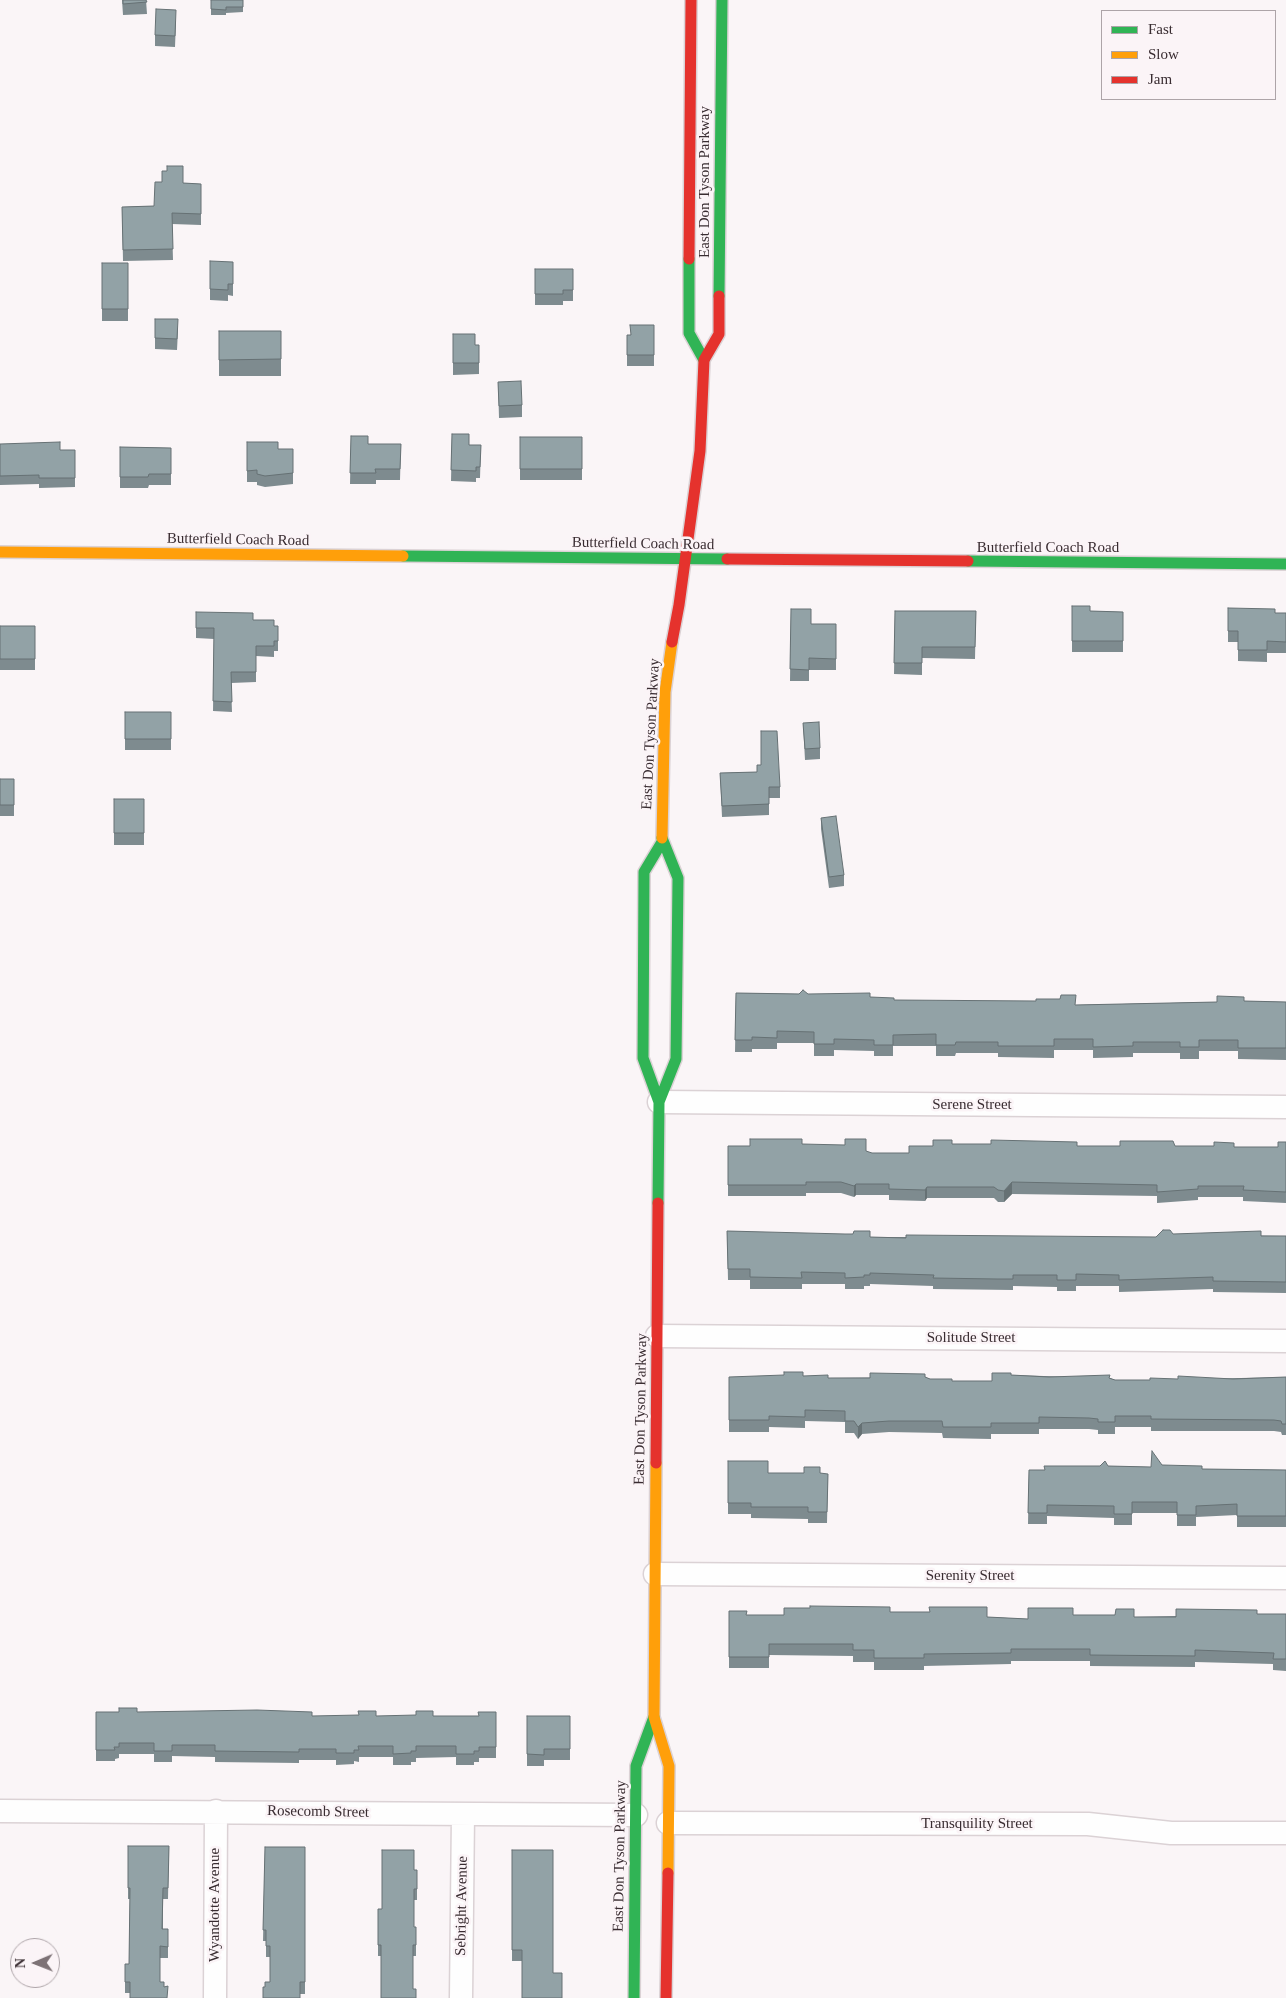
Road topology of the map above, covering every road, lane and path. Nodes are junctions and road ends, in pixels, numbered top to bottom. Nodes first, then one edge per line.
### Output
1 (691, 0) edge
2 (722, 0) edge
3 (704, 360) junction
4 (0, 552) edge
5 (686, 559) junction
6 (1286, 564) edge
7 (662, 842) junction
8 (659, 1102) junction
9 (1286, 1108) edge
10 (657, 1336) junction
11 (1286, 1341) edge
12 (655, 1574) junction
13 (1286, 1578) edge
14 (654, 1717) junction
15 (0, 1811) edge
16 (216, 1811) junction
17 (463, 1814) junction
18 (636, 1815) junction
19 (668, 1823) junction
20 (1286, 1833) edge
21 (215, 1998) edge
22 (461, 1998) edge
23 (634, 1998) edge
24 (666, 1998) edge

1 - 3 main road, East Don Tyson Parkway
2 - 3 main road, East Don Tyson Parkway
3 - 5 main road, East Don Tyson Parkway
4 - 5 main road, Butterfield Coach Road
5 - 6 main road, Butterfield Coach Road
5 - 7 main road, East Don Tyson Parkway
7 - 8 main road, East Don Tyson Parkway
7 - 8 main road, East Don Tyson Parkway
8 - 9 street, Serene Street
8 - 10 main road, East Don Tyson Parkway
10 - 11 street, Solitude Street
10 - 12 main road, East Don Tyson Parkway
12 - 13 street, Serenity Street
12 - 14 main road, East Don Tyson Parkway
14 - 18 main road, East Don Tyson Parkway
14 - 19 main road, East Don Tyson Parkway
15 - 16 street, Rosecomb Street
16 - 17 street, Rosecomb Street
16 - 21 street, Wyandotte Avenue
17 - 18 street, Rosecomb Street
17 - 22 street, Sebright Avenue
18 - 23 main road, East Don Tyson Parkway
19 - 20 street, Transquility Street
19 - 24 main road, East Don Tyson Parkway

